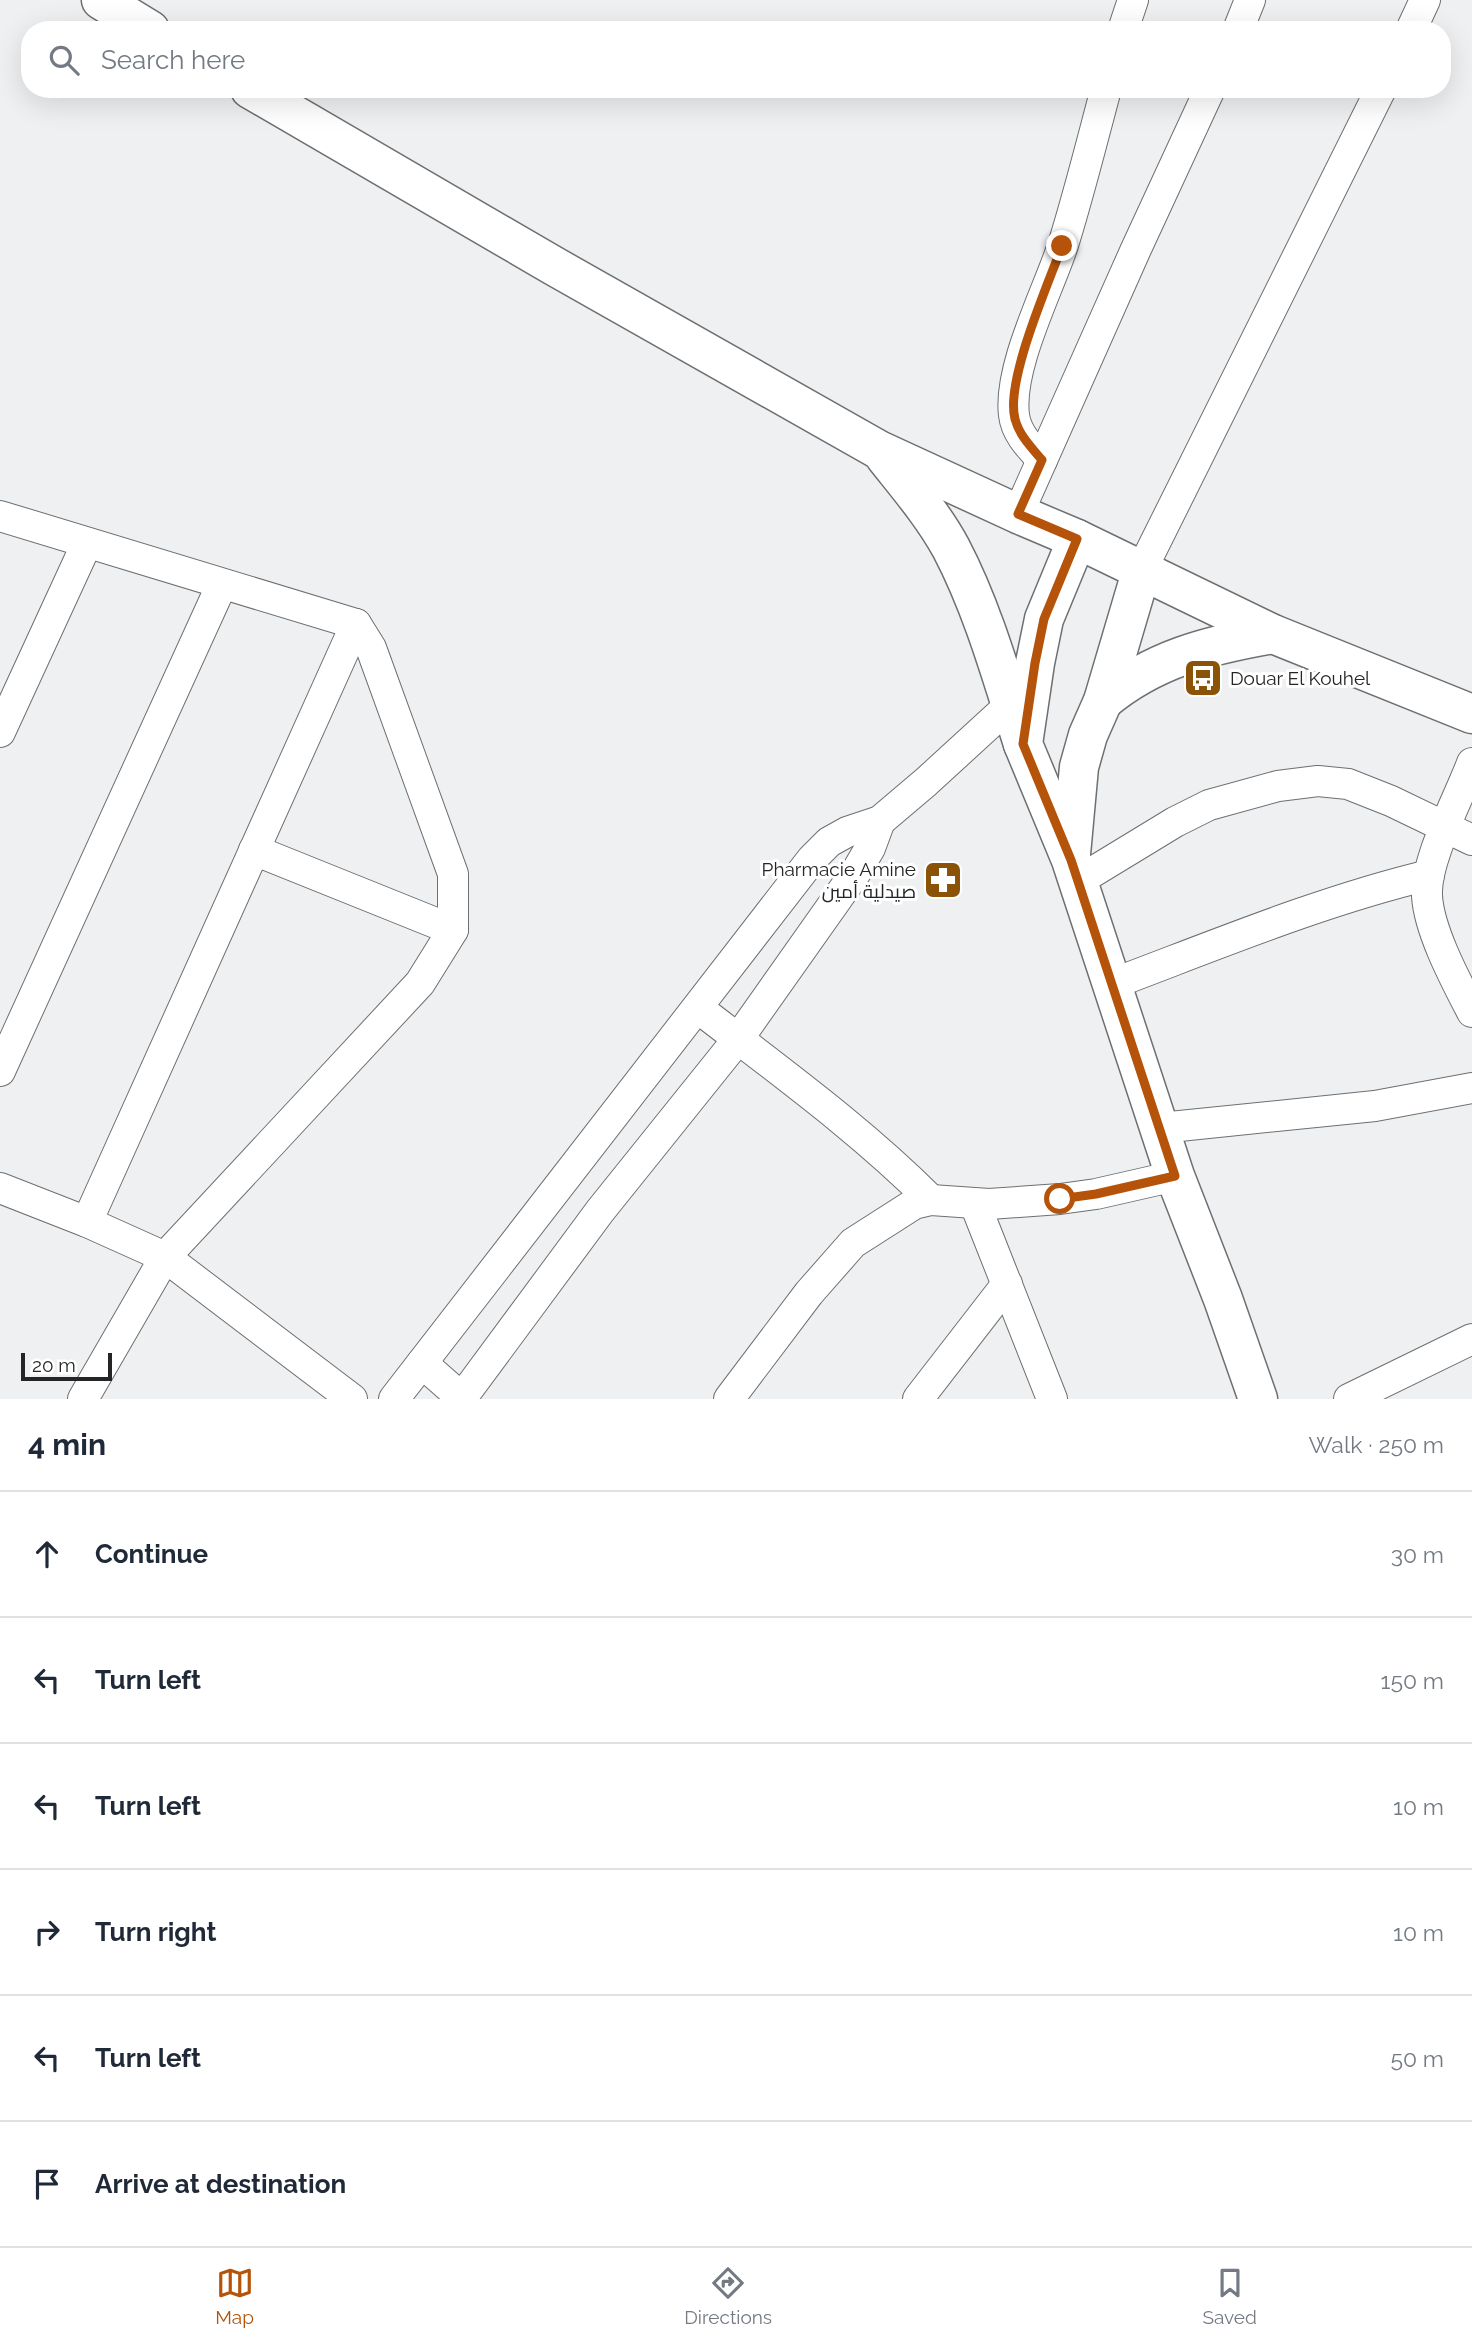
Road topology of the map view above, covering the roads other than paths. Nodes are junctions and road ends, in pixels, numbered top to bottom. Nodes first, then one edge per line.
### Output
1 (102, 0) edge
2 (1133, 0) edge
3 (1250, 0) edge
4 (1425, 0) edge
5 (136, 21) edge
6 (1126, 21) edge
7 (1242, 21) edge
8 (1414, 21) edge
9 (265, 98) edge
10 (1103, 98) edge
11 (1206, 98) edge
12 (1377, 98) edge
13 (879, 450) junction
14 (1042, 460) junction
15 (1018, 514) junction
16 (0, 516) edge
17 (1077, 539) junction
18 (87, 542) junction
19 (1142, 569) junction
20 (222, 584) junction
21 (356, 624) junction
22 (1273, 634) junction
23 (1103, 701) junction
24 (1010, 705) junction
25 (1472, 714) edge
26 (0, 732) edge
27 (1023, 744) junction
28 (1472, 763) edge
29 (880, 821) junction
30 (1445, 828) junction
31 (1472, 841) edge
32 (254, 850) junction
33 (1074, 871) junction
34 (1429, 876) junction
35 (453, 930) junction
36 (1112, 984) junction
37 (698, 1008) junction
38 (1472, 1012) edge
39 (738, 1039) junction
40 (0, 1071) edge
41 (1472, 1088) edge
42 (1160, 1128) junction
43 (1175, 1176) junction
44 (0, 1188) edge
45 (931, 1200) junction
46 (975, 1204) junction
47 (87, 1222) junction
48 (165, 1257) junction
49 (1007, 1284) junction
50 (1472, 1339) edge
51 (422, 1363) junction
52 (83, 1399) edge
53 (352, 1399) edge
54 (394, 1399) edge
55 (462, 1399) edge
56 (729, 1399) edge
57 (918, 1399) edge
58 (1052, 1399) edge
59 (1258, 1399) edge
60 (1349, 1399) edge

1 - 5 main road
2 - 6 street
3 - 7 street
4 - 8 street
9 - 13 main road
10 - 14 street
11 - 14 street
12 - 19 street
13 - 15 main road
13 - 24 main road
14 - 15 street
15 - 17 main road
16 - 18 street
17 - 19 main road
17 - 27 main road
18 - 20 street
18 - 26 street
19 - 22 main road
19 - 23 main road
20 - 21 street
20 - 40 street
21 - 32 street
21 - 35 street
22 - 23 main road
22 - 25 main road
23 - 33 main road
24 - 27 main road
24 - 29 street
27 - 33 main road
28 - 30 street
29 - 37 street
29 - 39 street
30 - 31 street
30 - 33 street
30 - 34 street
32 - 35 street
32 - 47 street
33 - 36 main road
34 - 36 street
34 - 38 street
35 - 48 street
36 - 42 main road
37 - 39 street
37 - 51 street
39 - 45 street
39 - 55 street
41 - 42 street
42 - 43 main road
43 - 46 street
43 - 59 main road
44 - 47 street
45 - 46 street
45 - 56 street
46 - 49 street
47 - 48 street
48 - 52 street
48 - 53 street
49 - 57 street
49 - 58 street
50 - 60 street
51 - 54 street
51 - 55 street

